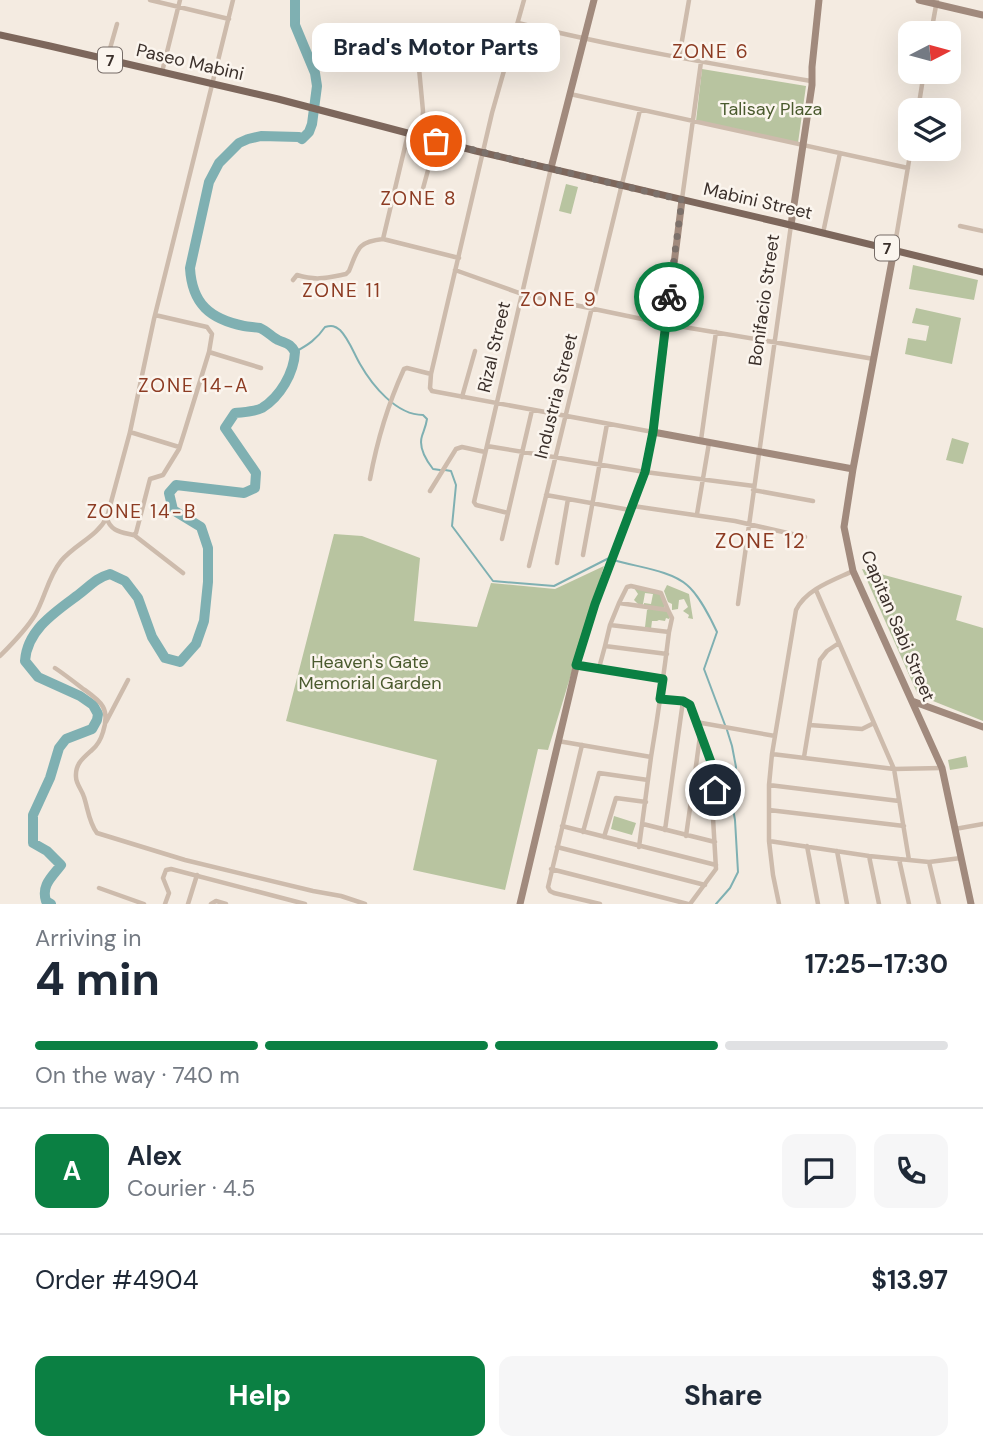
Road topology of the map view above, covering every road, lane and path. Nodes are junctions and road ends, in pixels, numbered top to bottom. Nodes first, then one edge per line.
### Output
1 (149, 0) edge
2 (180, 0) edge
3 (233, 0) edge
4 (524, 0) edge
5 (594, 0) edge
6 (689, 0) edge
7 (819, 0) edge
8 (919, 0) edge
9 (936, 2) edge
10 (179, 7) junction
11 (983, 15) edge
12 (229, 19) junction
13 (933, 21) edge
14 (518, 23) junction
15 (117, 24) dead end
16 (3, 37) edge
17 (584, 39) junction
18 (417, 47) dead end
19 (679, 58) junction
20 (107, 59) junction
21 (701, 62) junction
22 (162, 72) junction
23 (811, 81) junction
24 (212, 84) junction
25 (570, 94) junction
26 (640, 110) junction
27 (323, 111) joint
28 (692, 121) junction
29 (408, 134) junction
30 (421, 138) junction
31 (436, 141) junction
32 (804, 145) junction
33 (484, 153) junction
34 (840, 153) junction
35 (909, 161) edge
36 (551, 168) junction
37 (908, 168) junction
38 (622, 185) junction
39 (682, 200) junction
40 (419, 203) dead end
41 (791, 225) junction
42 (960, 226) dead end
43 (983, 231) edge
44 (823, 233) junction
45 (383, 239) junction
46 (894, 250) junction
47 (459, 258) junction
48 (455, 271) junction
49 (983, 272) edge
50 (293, 280) dead end
51 (522, 294) junction
52 (592, 308) junction
53 (155, 315) junction
54 (666, 324) junction
55 (716, 332) junction
56 (775, 342) junction
57 (475, 351) dead end
58 (209, 352) junction
59 (874, 359) junction
60 (261, 368) dead end
61 (431, 374) junction
62 (462, 397) junction
63 (497, 403) junction
64 (532, 410) junction
65 (565, 416) junction
66 (607, 424) junction
67 (130, 432) junction
68 (653, 432) junction
69 (705, 441) junction
70 (179, 447) junction
71 (486, 449) junction
72 (522, 452) junction
73 (759, 452) junction
74 (555, 457) junction
75 (600, 465) junction
76 (853, 469) junction
77 (645, 472) junction
78 (702, 478) junction
79 (370, 479) dead end
80 (754, 488) junction
81 (430, 491) dead end
82 (546, 495) junction
83 (568, 499) junction
84 (813, 502) dead end
85 (593, 503) junction
86 (632, 508) junction
87 (508, 513) junction
88 (697, 514) junction
89 (107, 517) junction
90 (749, 524) junction
91 (133, 535) junction
92 (805, 537) dead end
93 (502, 539) dead end
94 (583, 555) dead end
95 (557, 563) dead end
96 (529, 566) dead end
97 (853, 571) junction
98 (183, 573) dead end
99 (816, 590) junction
100 (619, 603) junction
101 (738, 604) dead end
102 (668, 610) junction
103 (610, 625) junction
104 (669, 632) junction
105 (839, 643) junction
106 (604, 646) junction
107 (667, 654) junction
108 (0, 656) edge
109 (576, 665) junction
110 (55, 668) dead end
111 (599, 668) junction
112 (663, 679) junction
113 (128, 680) dead end
114 (660, 699) junction
115 (683, 701) junction
116 (912, 701) junction
117 (940, 711) junction
118 (696, 722) junction
119 (106, 723) junction
120 (874, 723) junction
121 (810, 725) junction
122 (983, 727) edge
123 (925, 729) junction
124 (700, 735) junction
125 (775, 736) junction
126 (558, 741) junction
127 (582, 746) junction
128 (772, 754) junction
129 (652, 757) junction
130 (804, 757) junction
131 (942, 768) junction
132 (894, 769) junction
133 (695, 773) junction
134 (715, 773) junction
135 (648, 780) junction
136 (769, 785) junction
137 (899, 801) junction
138 (646, 802) junction
139 (769, 810) junction
140 (643, 824) junction
141 (983, 824) edge
142 (904, 826) junction
143 (562, 827) junction
144 (955, 829) junction
145 (665, 830) junction
146 (583, 832) junction
147 (685, 835) junction
148 (604, 837) junction
149 (769, 841) junction
150 (715, 842) junction
151 (807, 846) junction
152 (557, 847) junction
153 (639, 847) junction
154 (837, 850) junction
155 (869, 856) junction
156 (961, 858) junction
157 (899, 859) junction
158 (909, 860) junction
159 (929, 862) junction
160 (716, 866) junction
161 (551, 869) junction
162 (197, 875) junction
163 (705, 885) junction
164 (99, 888) dead end
165 (144, 904) edge
166 (164, 904) edge
167 (188, 904) edge
168 (211, 904) edge
169 (226, 904) edge
170 (305, 904) edge
171 (365, 904) edge
172 (520, 904) edge
173 (600, 904) edge
174 (689, 904) edge
175 (779, 904) edge
176 (818, 904) edge
177 (848, 904) edge
178 (879, 904) edge
179 (908, 904) edge
180 (939, 904) edge
181 (971, 904) edge

1 - 10 street
2 - 10 street
3 - 12 street
4 - 14 street
5 - 17 street, Rizal Street
6 - 19 street
7 - 23 street, Bonifacio Street
8 - 9 street
9 - 11 street
9 - 13 street
10 - 12 street
10 - 22 street
12 - 24 street
14 - 17 street
14 - 33 street
15 - 20 street
16 - 20 main road, Paseo Mabini / 7
17 - 19 street
17 - 25 street, Rizal Street
18 - 30 street
19 - 21 street
20 - 22 main road, Paseo Mabini / 7
21 - 23 street
21 - 28 street
22 - 24 main road, Paseo Mabini / 7
23 - 32 street, Bonifacio Street
24 - 27 main road, Paseo Mabini / 7
24 - 53 street
25 - 26 street
25 - 36 street, Rizal Street
26 - 28 street
26 - 38 street, Industria Street
27 - 29 main road, Mabini Street / 7
28 - 32 street
28 - 39 street
29 - 30 main road, Mabini Street / 7
29 - 45 street
30 - 31 main road, Mabini Street / 7
31 - 33 main road, Mabini Street / 7
31 - 40 street
32 - 34 street
32 - 41 street, Bonifacio Street
33 - 36 main road, Mabini Street / 7
33 - 47 street
34 - 37 street
34 - 44 street
35 - 37 street, Capitan Sabi Street
36 - 38 main road, Mabini Street / 7
36 - 51 street, Rizal Street
37 - 46 street, Capitan Sabi Street
38 - 39 main road, Mabini Street / 7
38 - 52 street, Industria Street
39 - 41 main road, Mabini Street / 7
39 - 54 street
41 - 44 main road, Mabini Street / 7
41 - 56 street, Bonifacio Street
42 - 43 street
44 - 46 main road, Mabini Street / 7
45 - 47 street
45 - 50 street
46 - 49 main road, Mabini Street / 7
46 - 59 street, Capitan Sabi Street
47 - 48 street
48 - 51 street
48 - 61 street
51 - 52 street
51 - 63 street, Rizal Street
52 - 54 street
52 - 65 street, Industria Street
53 - 58 street
53 - 67 street
54 - 55 street
54 - 68 street
55 - 56 street
55 - 69 street
56 - 59 street
56 - 73 street, Bonifacio Street
57 - 62 street
58 - 60 street
58 - 70 street
59 - 76 street, Capitan Sabi Street
61 - 62 street
61 - 79 street
62 - 63 street
63 - 64 street
63 - 71 street, Rizal Street
64 - 65 street
64 - 72 street
65 - 66 street
65 - 74 street, Industria Street
66 - 68 street
66 - 75 street
67 - 70 street
67 - 89 street
68 - 69 street
68 - 77 street
69 - 73 street
69 - 78 street
70 - 91 street
71 - 72 street
71 - 81 street
71 - 87 street, Rizal Street
72 - 74 street
72 - 87 street
73 - 76 street
73 - 80 street, Bonifacio Street
74 - 75 street
74 - 82 street, Industria Street
75 - 77 street
75 - 85 street
76 - 97 street, Capitan Sabi Street
77 - 78 street
77 - 86 street
78 - 80 street
78 - 88 street
80 - 84 street
80 - 90 street, Bonifacio Street
82 - 83 street
82 - 96 street, Industria Street
83 - 85 street
83 - 95 street
85 - 86 street
85 - 94 street
86 - 88 street
86 - 109 street
87 - 93 street
88 - 90 street
89 - 91 street
89 - 108 street
90 - 92 street
90 - 101 street, Bonifacio Street
91 - 98 street
97 - 99 street
97 - 116 street, Capitan Sabi Street
99 - 105 street
99 - 125 street
100 - 102 street
100 - 102 street
100 - 103 street
102 - 104 street
103 - 104 street
103 - 106 street
104 - 107 street
105 - 120 street
105 - 121 street
106 - 107 street
106 - 111 street
107 - 112 street
109 - 111 street
109 - 126 street
110 - 119 street
111 - 112 street
112 - 114 street
113 - 119 street
114 - 115 street
114 - 129 street
115 - 118 street
115 - 145 street
116 - 117 street
116 - 123 street, Capitan Sabi Street
117 - 122 street
117 - 123 street
118 - 124 street
118 - 125 street
119 - 171 street
120 - 121 street
120 - 132 street
121 - 130 street
123 - 131 street, Capitan Sabi Street
124 - 133 street
124 - 134 street
125 - 128 street
126 - 127 street
126 - 172 street
127 - 129 street
127 - 143 street
128 - 130 street
128 - 136 street
129 - 135 street
130 - 132 street
131 - 132 street
131 - 144 street, Capitan Sabi Street
132 - 137 street
133 - 134 street
133 - 147 street
134 - 150 street
135 - 138 street
135 - 146 street
136 - 137 street
136 - 139 street
137 - 142 street
138 - 140 street
138 - 148 street
139 - 142 street
139 - 149 street
140 - 145 street
140 - 153 street
141 - 144 street
142 - 158 street
143 - 146 street
143 - 152 street
144 - 156 street, Capitan Sabi Street
145 - 147 street
146 - 148 street
147 - 150 street
148 - 153 street
149 - 151 street
149 - 175 street
150 - 160 street
151 - 154 street
151 - 176 street
152 - 161 street
152 - 163 street
153 - 160 street
154 - 155 street
154 - 177 street
155 - 157 street
155 - 178 street
156 - 159 street
156 - 181 street, Capitan Sabi Street
157 - 158 street
157 - 179 street
158 - 159 street
159 - 180 street
160 - 163 street
161 - 173 street
161 - 174 street
162 - 166 street
162 - 167 street
162 - 170 street
163 - 174 street
164 - 165 street
168 - 169 street

